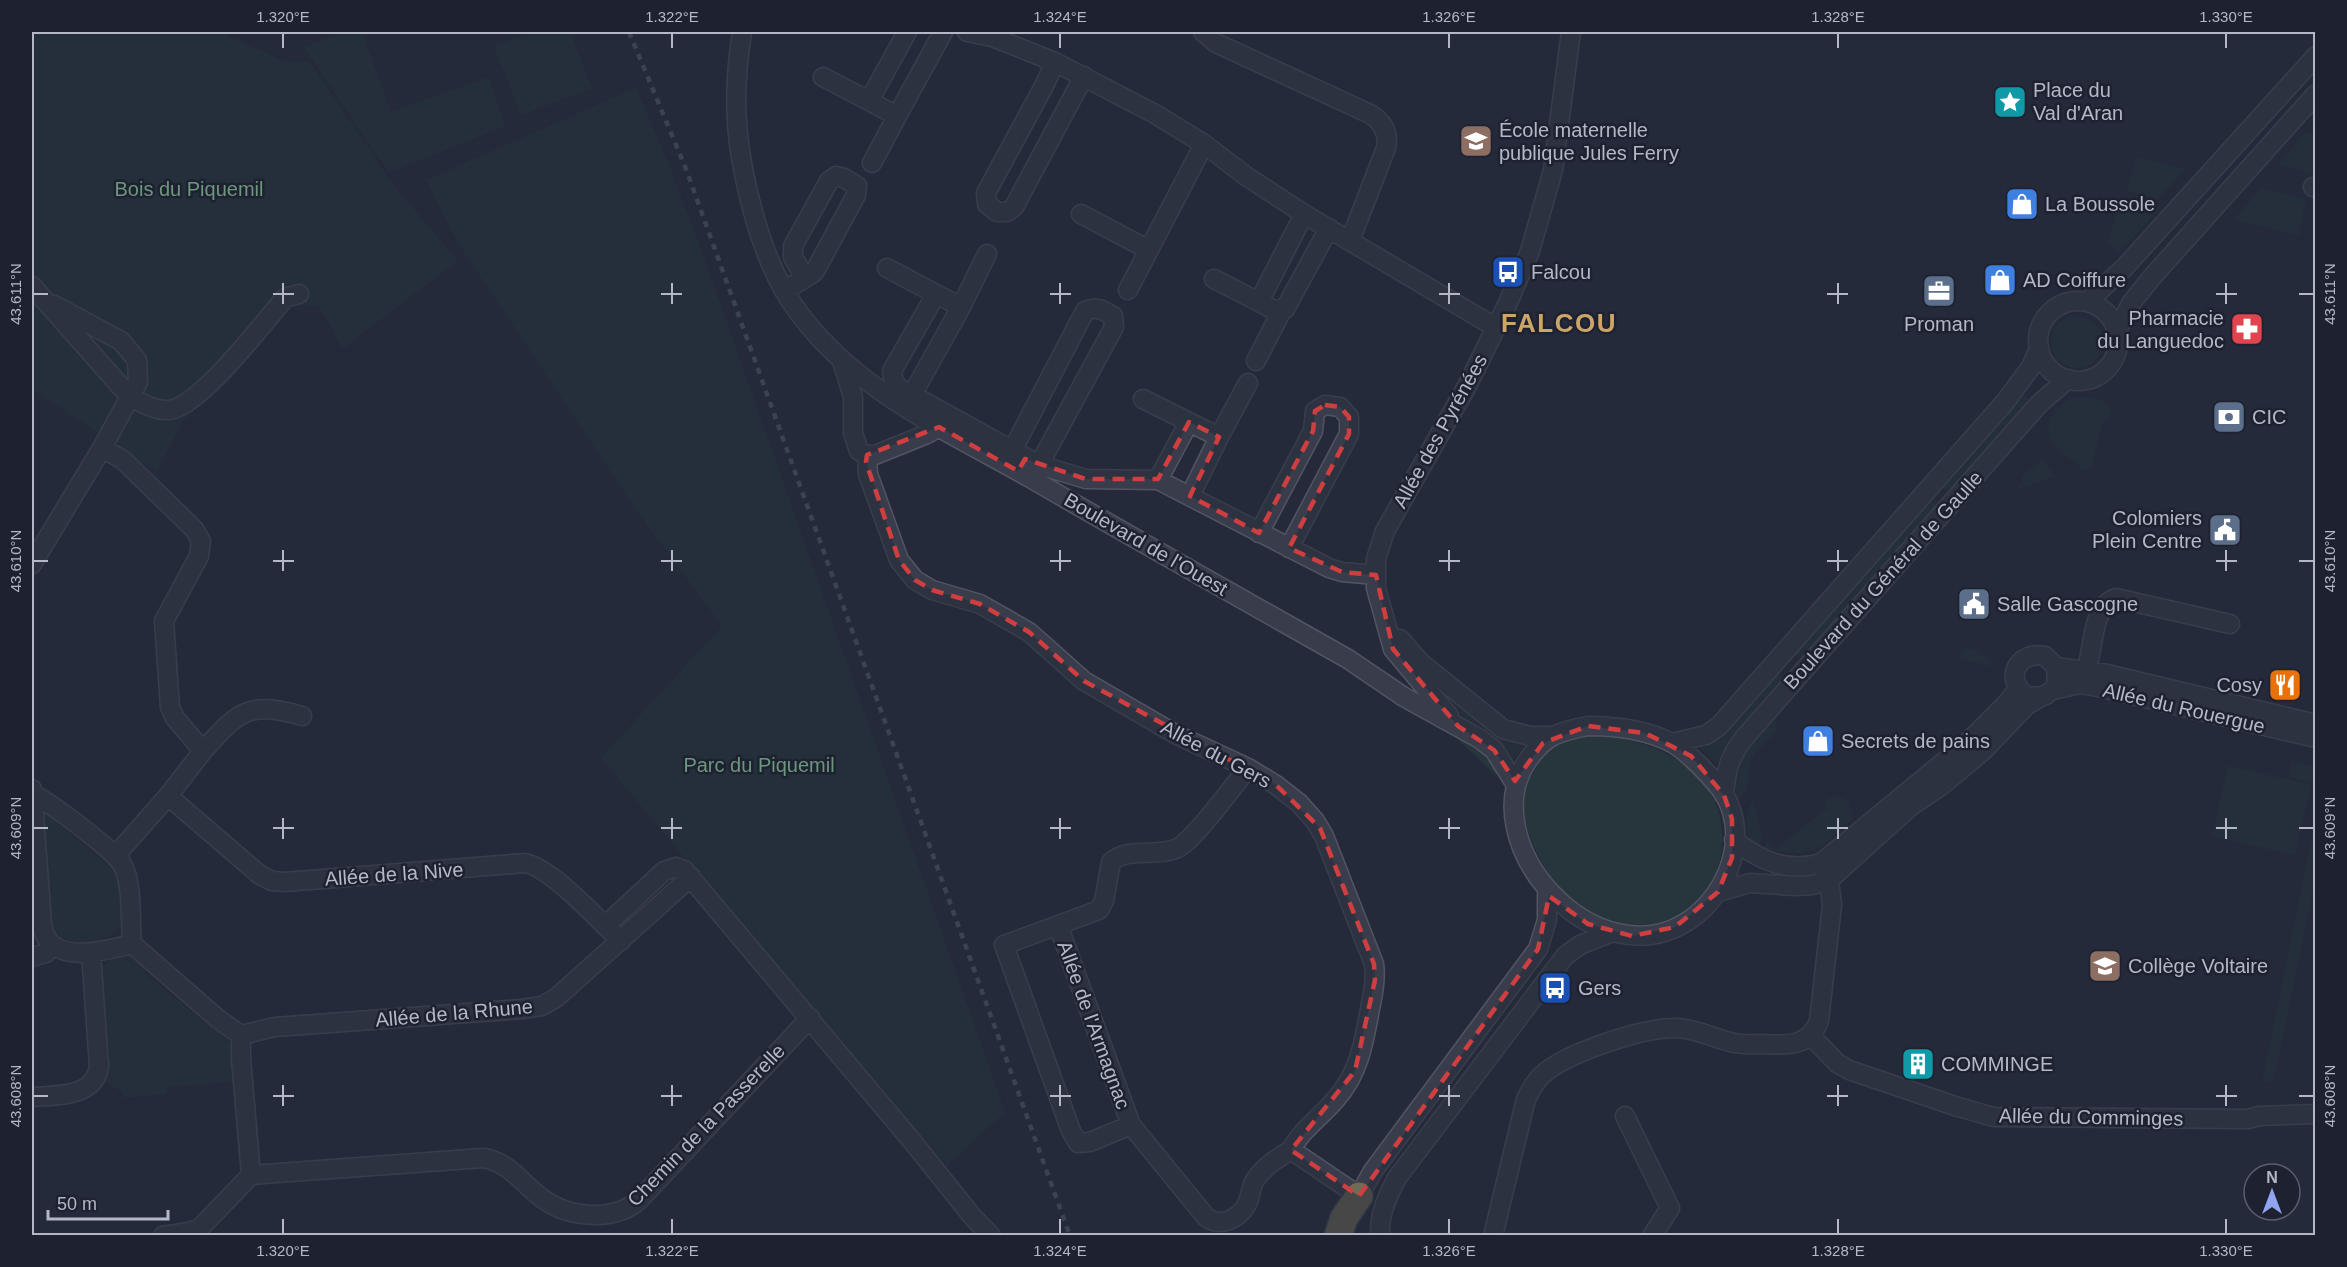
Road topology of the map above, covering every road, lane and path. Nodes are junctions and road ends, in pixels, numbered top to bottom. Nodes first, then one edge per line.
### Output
1 (742, 32) edge
2 (907, 32) edge
3 (943, 32) edge
4 (967, 32) edge
5 (1203, 32) edge
6 (1571, 32) edge
7 (2315, 56) edge
8 (1055, 62) junction
9 (1084, 76) junction
10 (823, 77) dead end
11 (2316, 94) edge
12 (870, 101) junction
13 (897, 116) junction
14 (1204, 144) junction
15 (872, 163) dead end
16 (1081, 214) dead end
17 (1304, 214) junction
18 (1329, 228) junction
19 (1350, 241) junction
20 (1149, 250) junction
21 (987, 254) dead end
22 (887, 268) dead end
23 (805, 278) junction
24 (1214, 279) dead end
25 (32, 286) edge
26 (1128, 290) dead end
27 (784, 291) junction
28 (299, 294) dead end
29 (936, 294) junction
30 (47, 302) junction
31 (1259, 302) junction
32 (2087, 302) junction
33 (961, 307) junction
34 (1282, 310) junction
35 (1495, 327) junction
36 (2117, 330) junction
37 (2038, 348) junction
38 (1064, 352) junction
39 (841, 360) junction
40 (1256, 361) dead end
41 (1092, 367) junction
42 (2068, 379) junction
43 (1248, 383) dead end
44 (130, 397) junction
45 (907, 399) junction
46 (1143, 399) dead end
47 (1189, 422) junction
48 (939, 427) junction
49 (1219, 437) junction
50 (102, 448) junction
51 (867, 455) junction
52 (1024, 462) junction
53 (1158, 480) junction
54 (1190, 496) junction
55 (1259, 533) junction
56 (1289, 548) junction
57 (33, 558) edge
58 (1376, 575) junction
59 (1386, 624) junction
60 (2230, 624) dead end
61 (2089, 659) dead end
62 (2056, 667) junction
63 (2019, 688) junction
64 (2049, 693) junction
65 (302, 716) dead end
66 (2316, 724) edge
67 (1458, 726) junction
68 (1552, 736) junction
69 (2316, 738) edge
70 (1672, 743) junction
71 (203, 751) junction
72 (1248, 768) junction
73 (1516, 785) junction
74 (32, 789) edge
75 (32, 794) edge
76 (1724, 795) junction
77 (168, 796) junction
78 (1734, 840) junction
79 (115, 856) junction
80 (1821, 863) junction
81 (691, 877) junction
82 (1829, 880) junction
83 (1547, 889) junction
84 (1718, 892) junction
85 (1058, 925) junction
86 (605, 926) junction
87 (1610, 933) junction
88 (42, 937) edge
89 (621, 941) junction
90 (132, 944) junction
91 (91, 953) junction
92 (32, 957) edge
93 (810, 1018) junction
94 (241, 1035) junction
95 (1811, 1036) junction
96 (32, 1096) edge
97 (2316, 1114) edge
98 (1625, 1116) dead end
99 (1131, 1125) junction
100 (1291, 1150) junction
101 (251, 1175) junction
102 (1359, 1196) junction
103 (1218, 1222) joint
104 (163, 1236) edge
105 (991, 1236) edge
106 (1338, 1236) edge
107 (1351, 1236) edge
108 (1380, 1236) edge
109 (1493, 1236) edge
110 (1652, 1236) edge

1 - 27 street, Boulevard de l'Ouest
2 - 12 street
3 - 13 street
4 - 8 street
5 - 19 street
6 - 35 street, Allée des Pyrénées
7 - 32 street
8 - 9 street
8 - 9 street
9 - 14 street
10 - 12 street
11 - 36 street
12 - 13 street
13 - 15 street
14 - 17 street
14 - 20 street
16 - 20 street
17 - 18 street
17 - 31 street
18 - 19 street
18 - 34 street
19 - 35 street
20 - 26 street
21 - 33 street
22 - 29 street
23 - 23 street
23 - 27 street
24 - 31 street
25 - 30 street
27 - 39 street, Boulevard de l'Ouest
28 - 44 street
29 - 33 street
29 - 45 street, Boulevard de l'Ouest
30 - 44 street
30 - 44 street
31 - 34 street
32 - 36 street
32 - 37 street
33 - 45 street
34 - 40 street
35 - 58 street, Allée des Pyrénées
36 - 42 street
37 - 42 street
37 - 70 street, Boulevard du Général de Gaulle
38 - 41 street
38 - 41 street
38 - 52 street
39 - 45 street, Boulevard de l'Ouest
39 - 51 street, Allée du Gers
41 - 52 street
42 - 76 street, Boulevard du Général de Gaulle
43 - 49 street
44 - 50 street
45 - 48 street, Boulevard de l'Ouest
45 - 52 street
46 - 47 street
47 - 49 street
47 - 53 street
48 - 51 street
48 - 52 street, Boulevard de l'Ouest
49 - 54 street
50 - 57 street
50 - 71 street
51 - 72 street, Allée du Gers
52 - 53 street
52 - 67 street, Boulevard de l'Ouest
53 - 54 street
54 - 55 street
55 - 56 street
55 - 56 street
56 - 58 street
58 - 59 street, Allée des Pyrénées
59 - 67 street, Allée des Pyrénées
59 - 68 street, Allée des Pyrénées
60 - 61 street
62 - 63 street
62 - 64 street
62 - 66 street, Allée du Rouergue
63 - 64 street
63 - 80 street
64 - 69 street, Allée du Rouergue
64 - 82 street
65 - 71 street
67 - 73 street, Boulevard de l'Ouest
68 - 70 street
68 - 73 street
70 - 76 street
71 - 77 street
72 - 85 street, Allée de l'Armagnac
72 - 100 street, Allée du Gers
73 - 83 street
74 - 75 street
75 - 79 street
75 - 88 street
76 - 78 street
77 - 79 street
77 - 86 street, Allée de la Nive
78 - 80 street
78 - 84 street
79 - 90 street
80 - 82 street
81 - 86 street
81 - 89 street, Allée de la Rhune
81 - 93 street
82 - 84 street
82 - 95 street
83 - 87 street
83 - 102 street
84 - 87 street
85 - 99 street, Allée de l'Armagnac
85 - 99 street, Allée de l'Armagnac
86 - 89 street, Allée de la Nive
87 - 108 street
88 - 91 street
88 - 92 street
89 - 94 street, Allée de la Rhune
90 - 91 street
90 - 94 street
91 - 96 street
93 - 101 street, Chemin de la Passerelle
93 - 105 street
94 - 101 street
95 - 97 street, Allée du Comminges
95 - 109 street
98 - 110 street
99 - 103 street, Allée de l'Armagnac
100 - 102 street
100 - 103 street, Allée du Gers
101 - 104 street
102 - 106 highway
102 - 107 street

